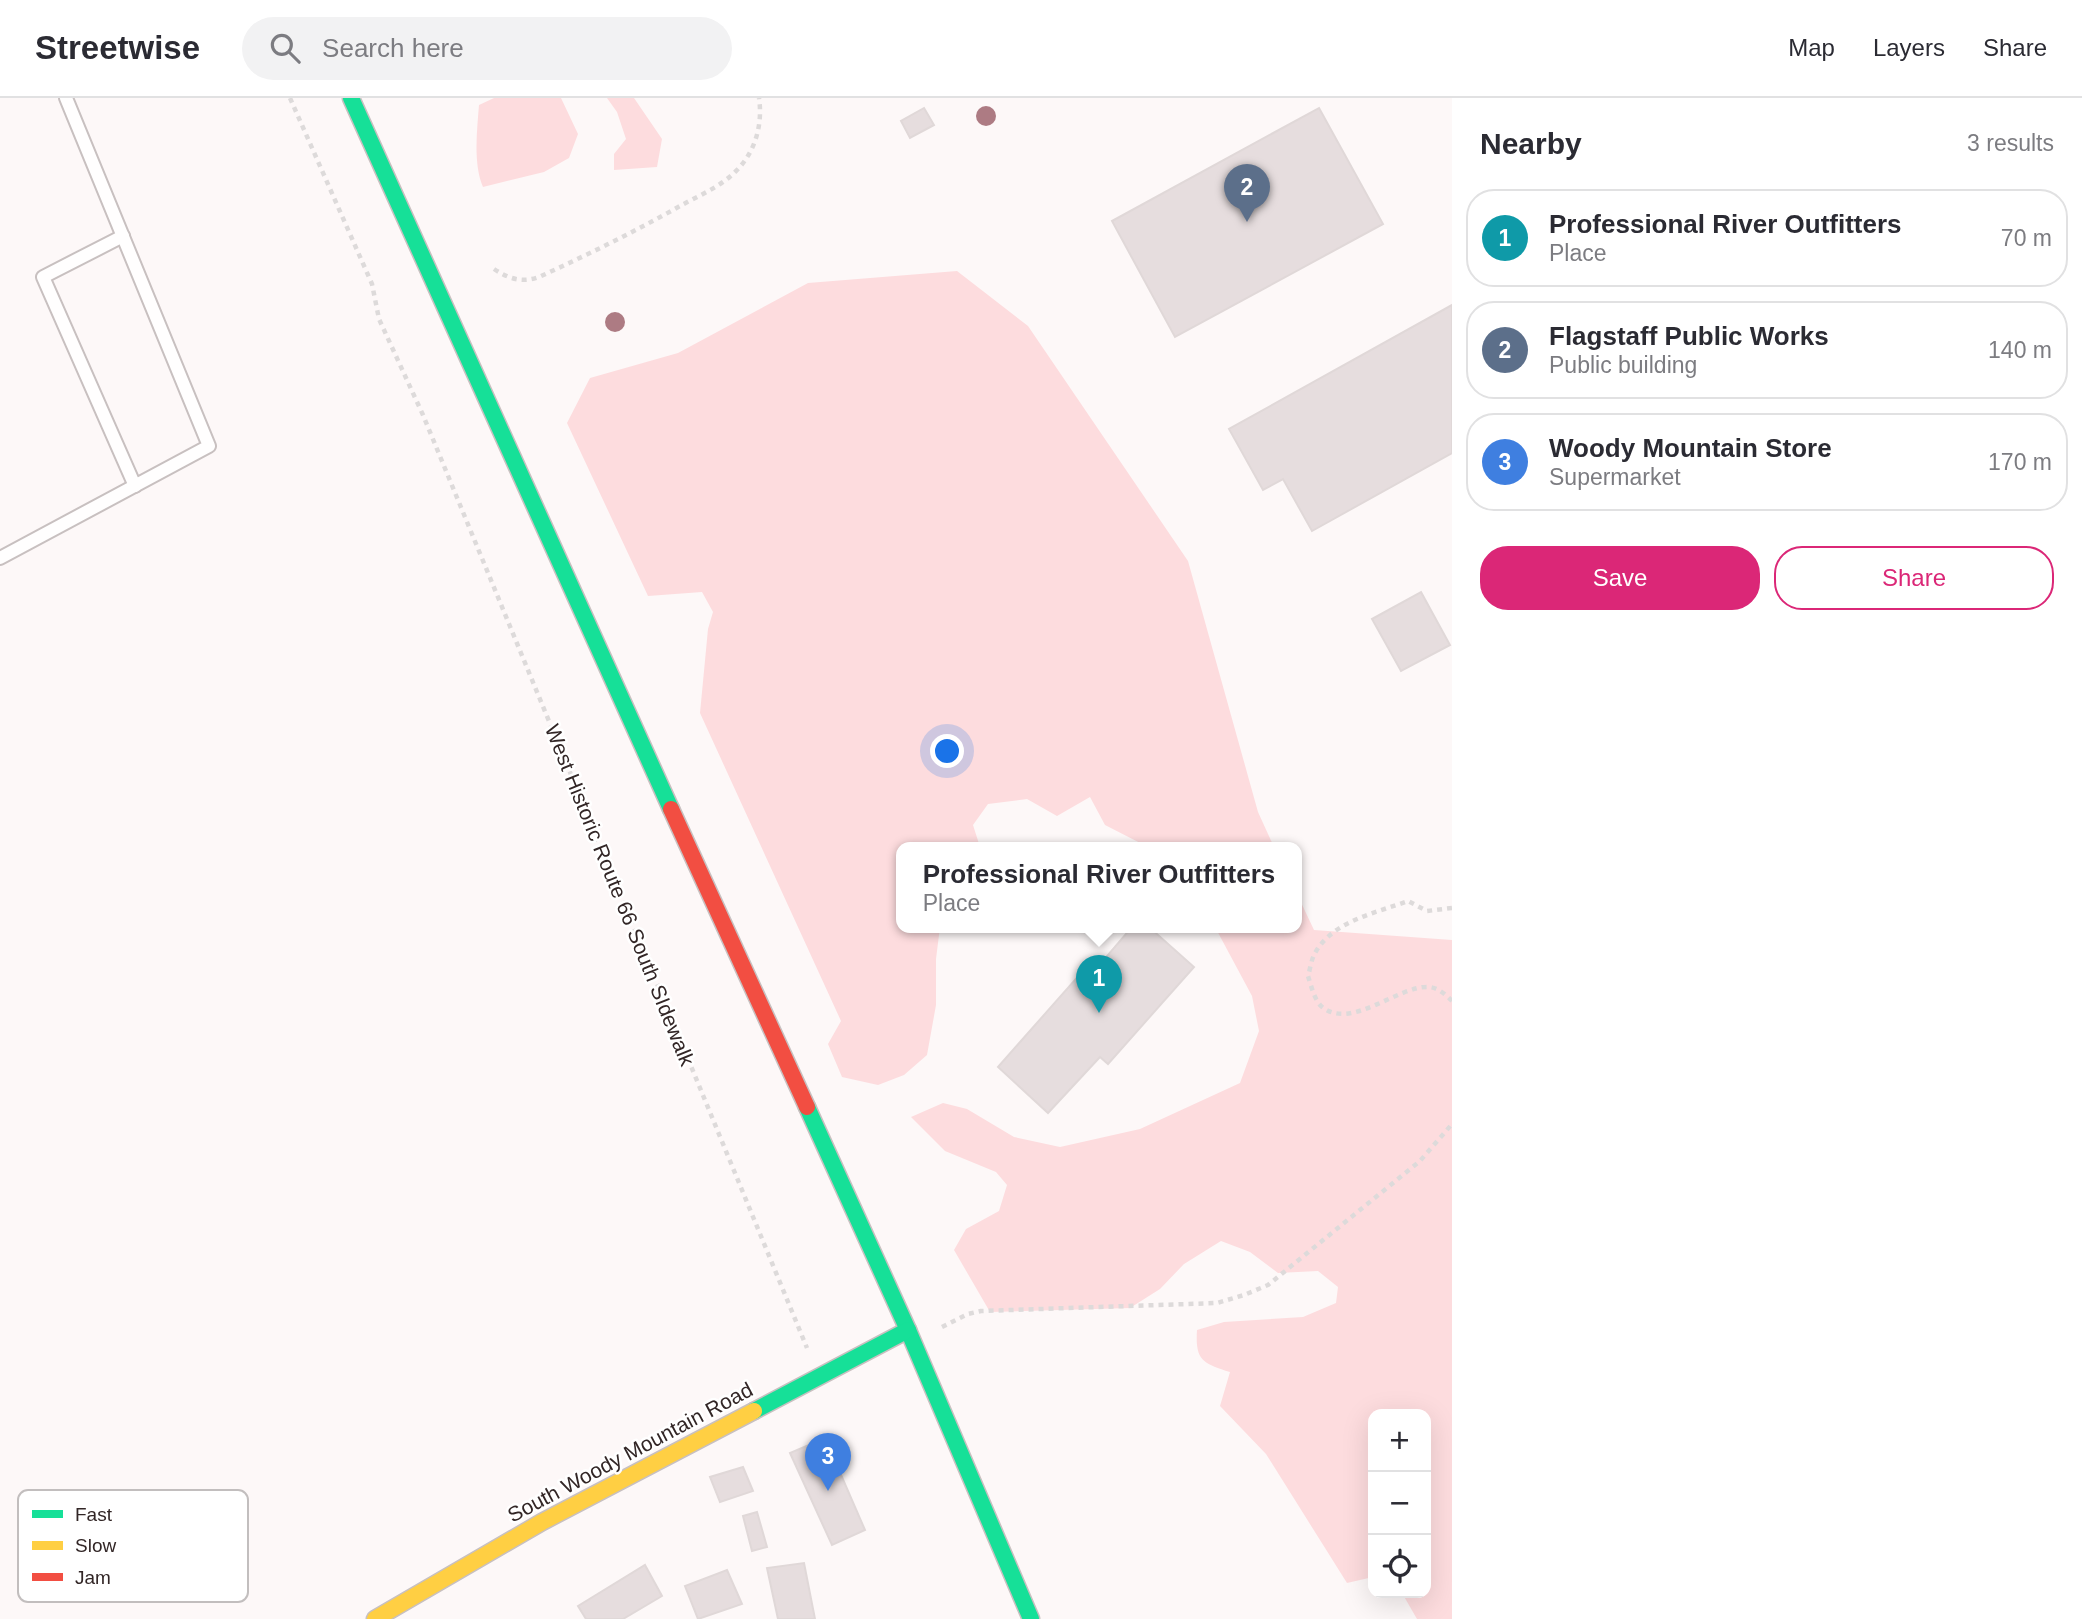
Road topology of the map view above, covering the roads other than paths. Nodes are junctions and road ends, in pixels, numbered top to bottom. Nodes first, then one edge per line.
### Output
1 (66, 98) edge
2 (351, 98) edge
3 (123, 236) junction
4 (135, 486) junction
5 (0, 558) edge
6 (910, 1335) junction
7 (375, 1619) edge
8 (1031, 1619) edge

1 - 3 lane
2 - 6 main road
3 - 4 lane
3 - 4 lane
4 - 5 lane
6 - 7 main road, South Woody Mountain Road
6 - 8 main road

